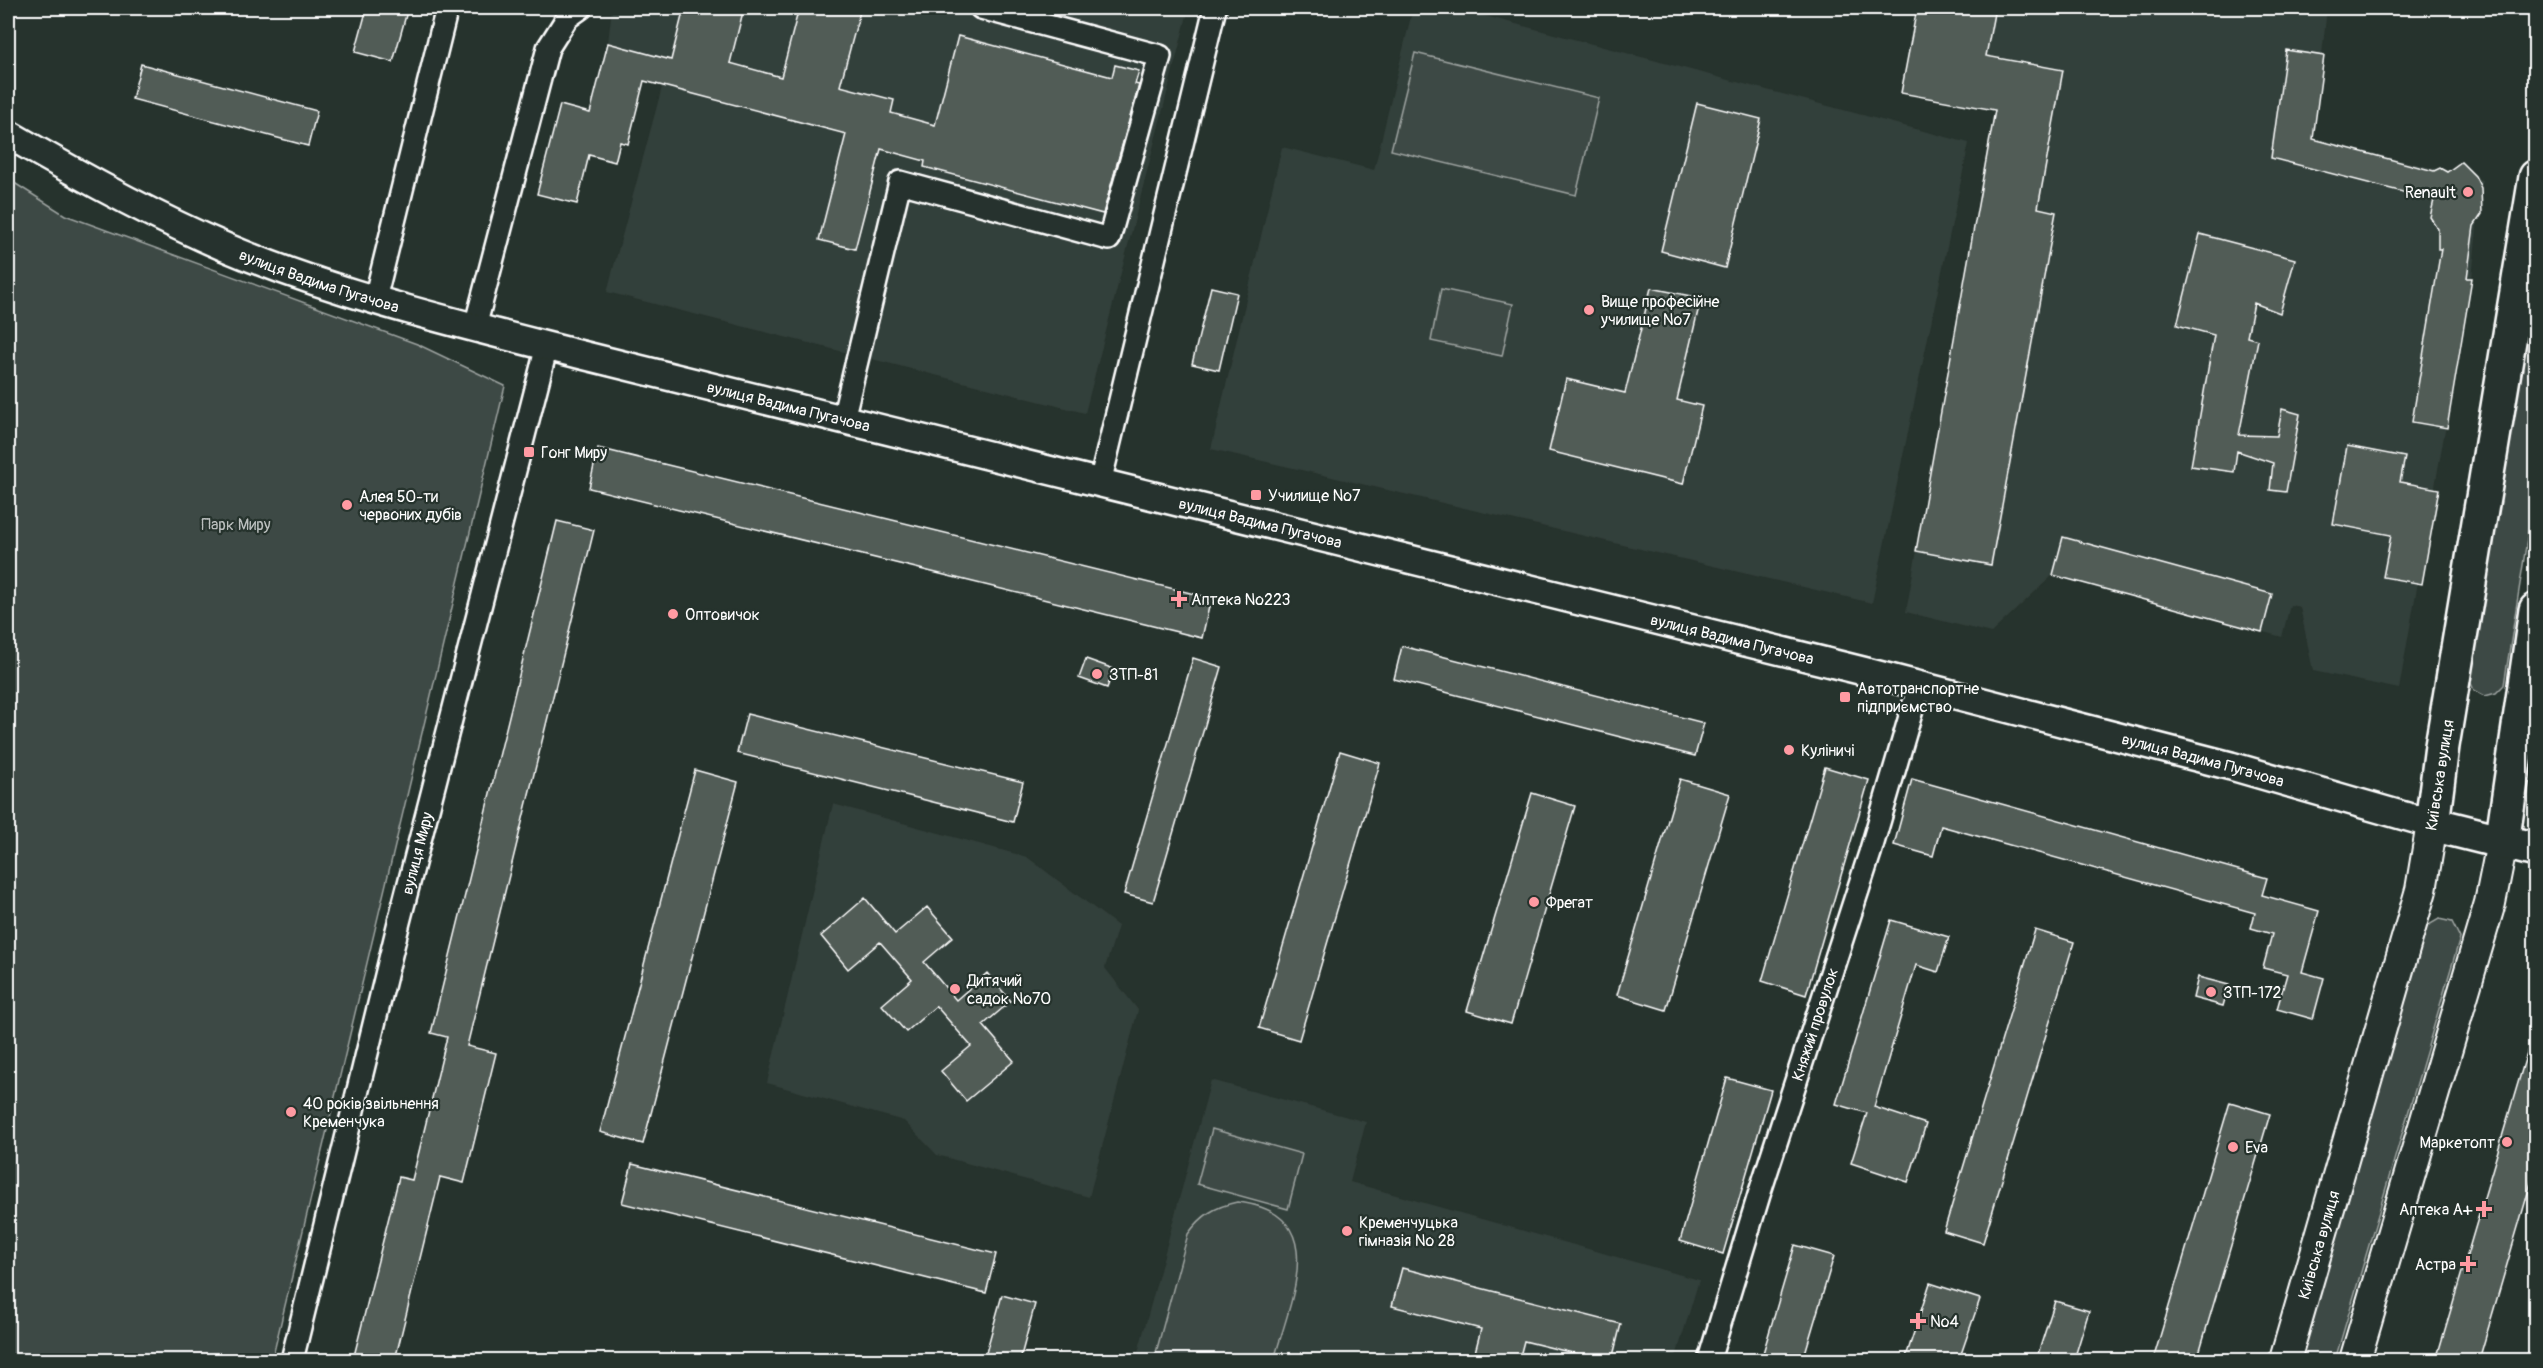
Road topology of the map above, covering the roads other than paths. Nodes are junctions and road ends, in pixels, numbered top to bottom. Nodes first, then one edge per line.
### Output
1 (447, 8) edge
2 (581, 8) edge
3 (981, 8) edge
4 (1215, 8) edge
5 (8, 134) edge
6 (2535, 177) edge
7 (375, 299) junction
8 (475, 327) junction
9 (547, 346) junction
10 (843, 419) junction
11 (1100, 483) junction
12 (2535, 610) edge
13 (1919, 686) junction
14 (2432, 824) junction
15 (2502, 843) junction
16 (2535, 850) edge
17 (292, 1360) edge
18 (1709, 1360) edge
19 (2285, 1360) edge
20 (2355, 1360) edge

1 - 7 street
2 - 8 street
3 - 10 street
4 - 11 street
5 - 7 street, вулиця Вадима Пугачова
6 - 14 main road, Київська вулиця
7 - 8 street, вулиця Вадима Пугачова
8 - 9 street, вулиця Вадима Пугачова
9 - 10 street, вулиця Вадима Пугачова
9 - 17 street, вулиця Миру
10 - 11 street, вулиця Вадима Пугачова
11 - 13 street, вулиця Вадима Пугачова
12 - 15 main road
13 - 14 street, вулиця Вадима Пугачова
13 - 18 street, Княжий провулок
14 - 15 main road, вулиця Вадима Пугачова
14 - 19 main road, Київська вулиця
15 - 16 main road, вулиця Вадима Пугачова
15 - 20 main road

